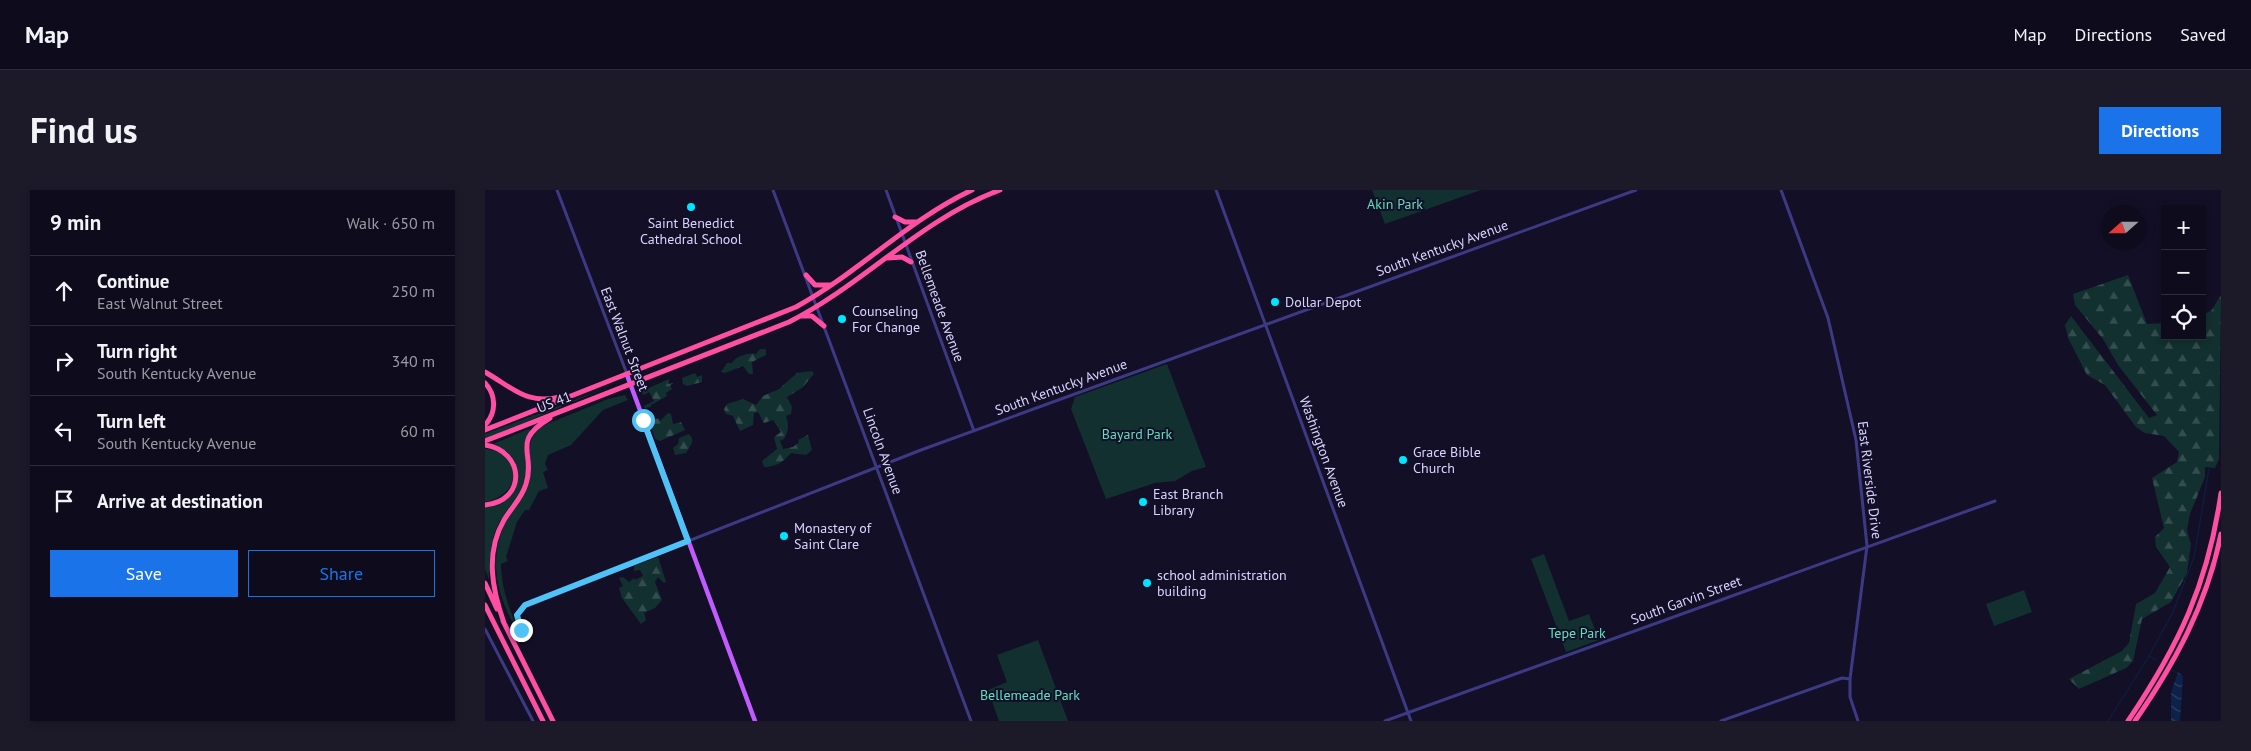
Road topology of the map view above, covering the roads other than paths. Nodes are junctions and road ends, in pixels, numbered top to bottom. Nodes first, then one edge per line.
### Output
1 (557, 190) edge
2 (773, 190) edge
3 (886, 190) edge
4 (973, 190) edge
5 (1000, 190) edge
6 (1216, 190) edge
7 (1636, 190) edge
8 (1781, 190) edge
9 (895, 217) junction
10 (917, 222) junction
11 (901, 234) junction
12 (905, 244) junction
13 (885, 258) junction
14 (911, 262) junction
15 (806, 276) junction
16 (833, 284) junction
17 (814, 297) junction
18 (817, 307) junction
19 (799, 317) junction
20 (1266, 323) junction
21 (824, 326) junction
22 (485, 372) edge
23 (627, 375) junction
24 (485, 382) edge
25 (630, 384) junction
26 (596, 387) junction
27 (566, 410) junction
28 (485, 425) edge
29 (485, 430) edge
30 (974, 431) junction
31 (485, 441) edge
32 (485, 446) edge
33 (877, 466) junction
34 (2221, 493) edge
35 (1995, 500) dead end
36 (485, 505) edge
37 (2221, 534) edge
38 (688, 541) junction
39 (1867, 546) junction
40 (485, 583) edge
41 (485, 605) edge
42 (504, 624) junction
43 (485, 629) edge
44 (521, 630) dead end
45 (1850, 679) junction
46 (1408, 713) junction
47 (533, 721) edge
48 (543, 721) edge
49 (553, 721) edge
50 (755, 721) edge
51 (971, 721) edge
52 (1385, 721) edge
53 (1411, 721) edge
54 (1721, 721) edge
55 (1858, 721) edge
56 (2128, 721) edge
57 (2135, 721) edge

1 - 23 street, East Walnut Street
2 - 15 street, Lincoln Avenue
3 - 9 street, Bellemeade Avenue
4 - 10 highway, US 41
5 - 12 highway, US 41
6 - 20 street, Washington Avenue
7 - 20 street, South Kentucky Avenue
8 - 39 street, East Riverside Drive
9 - 10 highway
9 - 11 street, Bellemeade Avenue
10 - 11 highway, US 41
11 - 12 street, Bellemeade Avenue
11 - 16 highway, US 41
12 - 13 highway, US 41
12 - 14 street, Bellemeade Avenue
13 - 14 highway
13 - 18 highway, US 41
14 - 30 street, Bellemeade Avenue
15 - 16 highway
15 - 17 street, Lincoln Avenue
16 - 17 highway, US 41
17 - 18 street, Lincoln Avenue
17 - 23 highway, US 41
18 - 19 highway, US 41
18 - 21 street, Lincoln Avenue
19 - 21 highway
19 - 25 highway, US 41
20 - 30 street, South Kentucky Avenue
20 - 46 street, Washington Avenue
21 - 33 street, Lincoln Avenue
22 - 26 highway
23 - 25 main road, East Walnut Street
23 - 26 highway, US 41
24 - 28 highway
25 - 27 highway, US 41 / US 41
25 - 38 main road, East Walnut Street
26 - 29 highway, US 41
27 - 31 highway, US 41 / US 41
27 - 42 highway
30 - 33 street, South Kentucky Avenue
32 - 36 highway
33 - 38 street, South Kentucky Avenue
33 - 51 street, Lincoln Avenue
34 - 56 highway
35 - 39 street, South Garvin Street
37 - 57 highway
38 - 44 street, South Kentucky Avenue
38 - 50 main road, East Walnut Street
39 - 45 street, East Riverside Drive
39 - 46 street, South Garvin Street
40 - 42 highway
41 - 48 highway
42 - 49 highway
43 - 47 street
45 - 54 street
45 - 55 street, East Riverside Drive
46 - 52 street, South Garvin Street
46 - 53 street, Washington Avenue

